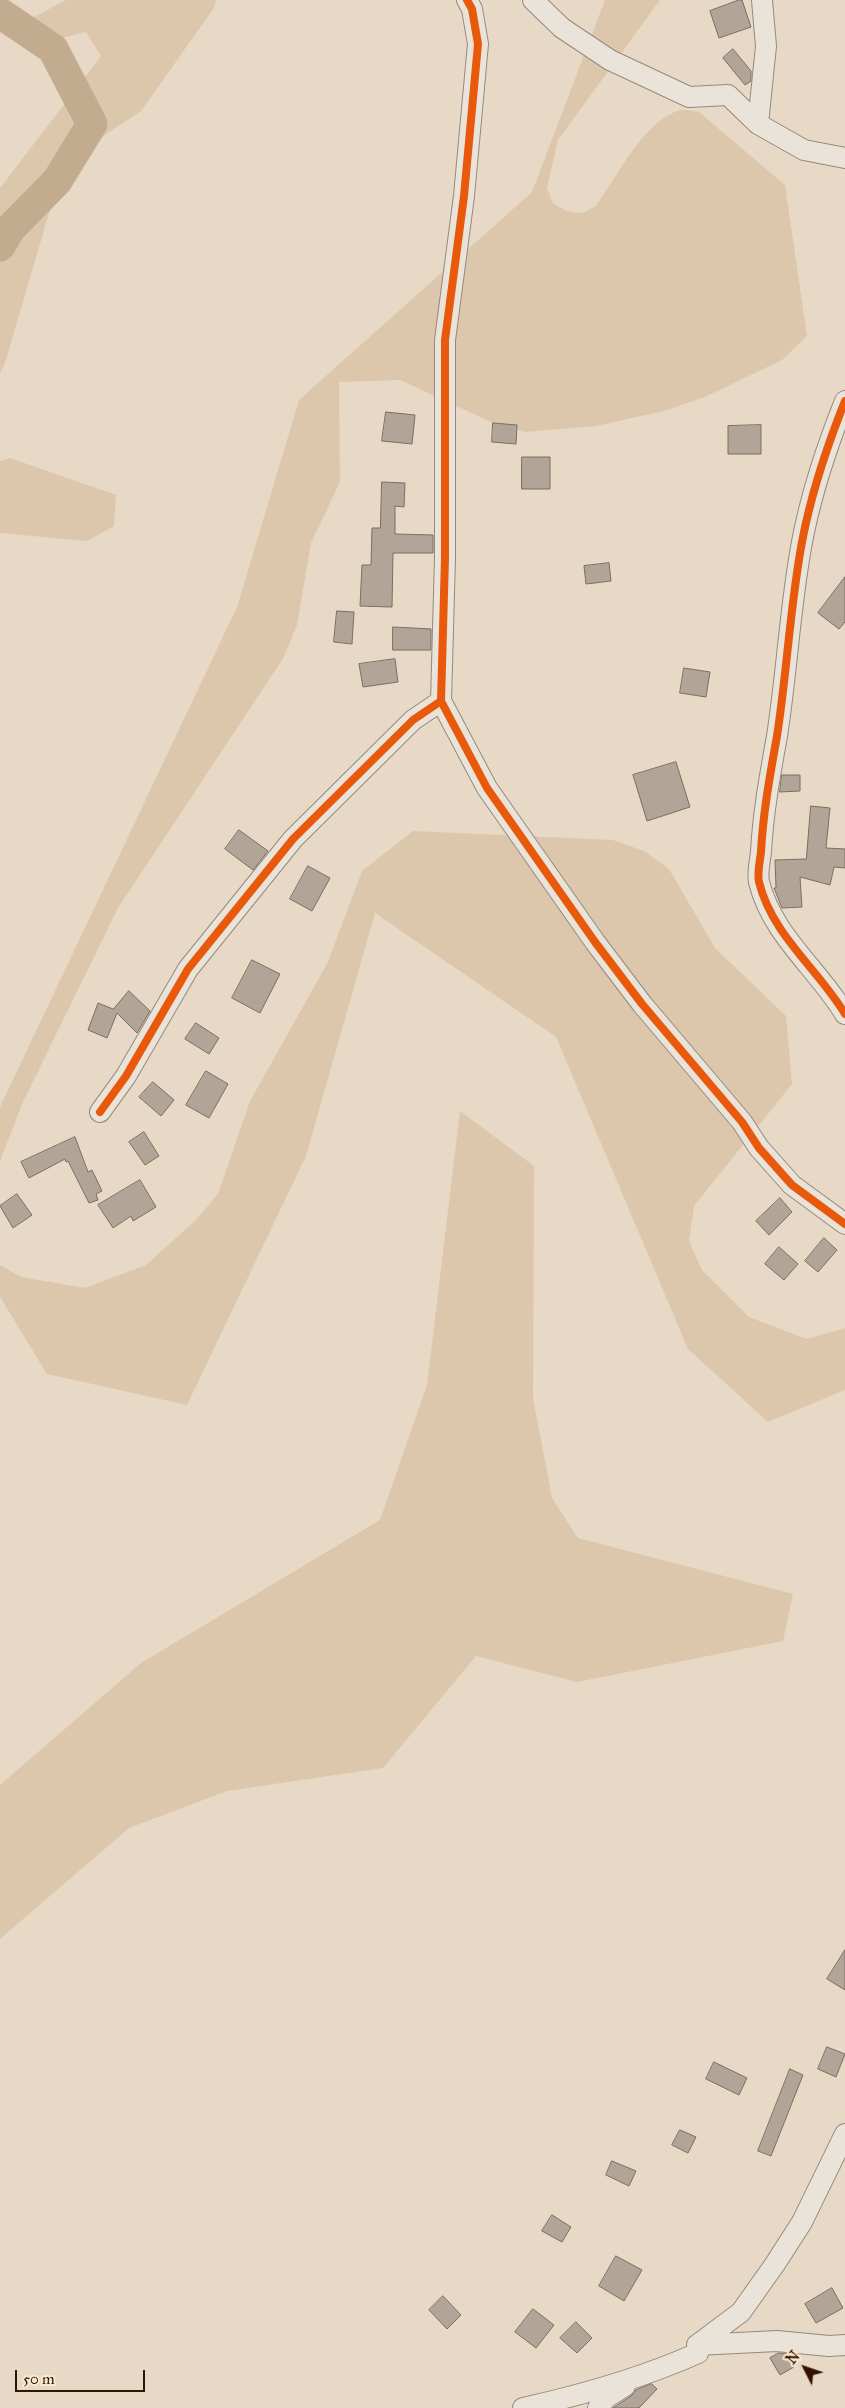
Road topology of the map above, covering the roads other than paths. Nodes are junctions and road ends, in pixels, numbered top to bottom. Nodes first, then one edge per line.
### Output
1 (467, 0) edge
2 (533, 0) edge
3 (762, 0) edge
4 (758, 124) junction
5 (845, 158) edge
6 (845, 401) edge
7 (441, 701) junction
8 (845, 1014) edge
9 (100, 1112) dead end
10 (845, 1224) edge
11 (845, 2134) edge
12 (696, 2345) junction
13 (845, 2345) edge
14 (647, 2372) junction
15 (523, 2408) edge
16 (598, 2408) edge

1 - 7 street
2 - 4 street
3 - 4 street
4 - 5 street
6 - 8 street
7 - 9 street
7 - 10 street
11 - 12 street
12 - 13 street
12 - 14 street
14 - 15 street
14 - 16 street

